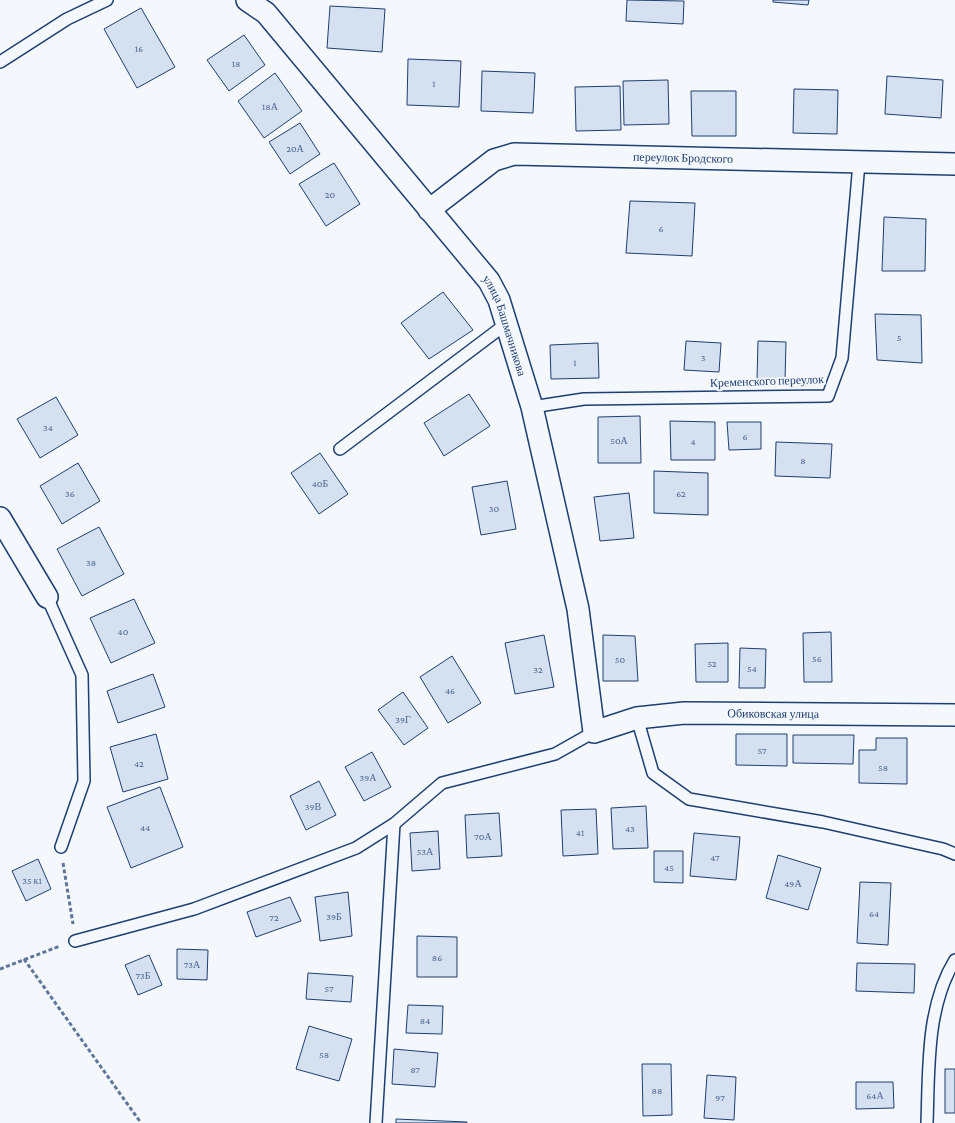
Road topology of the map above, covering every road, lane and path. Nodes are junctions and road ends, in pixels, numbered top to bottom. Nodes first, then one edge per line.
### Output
1 (106, 0) edge
2 (248, 0) edge
3 (0, 62) edge
4 (859, 162) junction
5 (955, 164) edge
6 (429, 210) junction
7 (506, 324) junction
8 (532, 407) junction
9 (340, 449) dead end
10 (0, 518) edge
11 (47, 598) joint
12 (955, 715) edge
13 (636, 718) junction
14 (594, 732) junction
15 (394, 824) junction
16 (61, 847) joint
17 (955, 854) edge
18 (75, 941) junction
19 (24, 959) junction
20 (955, 960) edge
21 (0, 969) edge
22 (141, 1123) edge
23 (376, 1123) edge
24 (927, 1123) edge

1 - 3 lane
2 - 6 street, улица Башмачникова
4 - 5 street, переулок Бродского
4 - 6 street, переулок Бродского
4 - 8 lane, Кременского переулок
6 - 7 street, улица Башмачникова
7 - 8 street, улица Башмачникова
7 - 9 lane
8 - 14 street, улица Башмачникова
10 - 11 street
11 - 16 lane
12 - 13 street, Обиковская улица
13 - 14 street, Обиковская улица
13 - 17 lane
14 - 15 lane
15 - 18 lane
15 - 23 lane
16 - 18 path
18 - 19 path
19 - 21 path
19 - 22 path
20 - 24 lane

